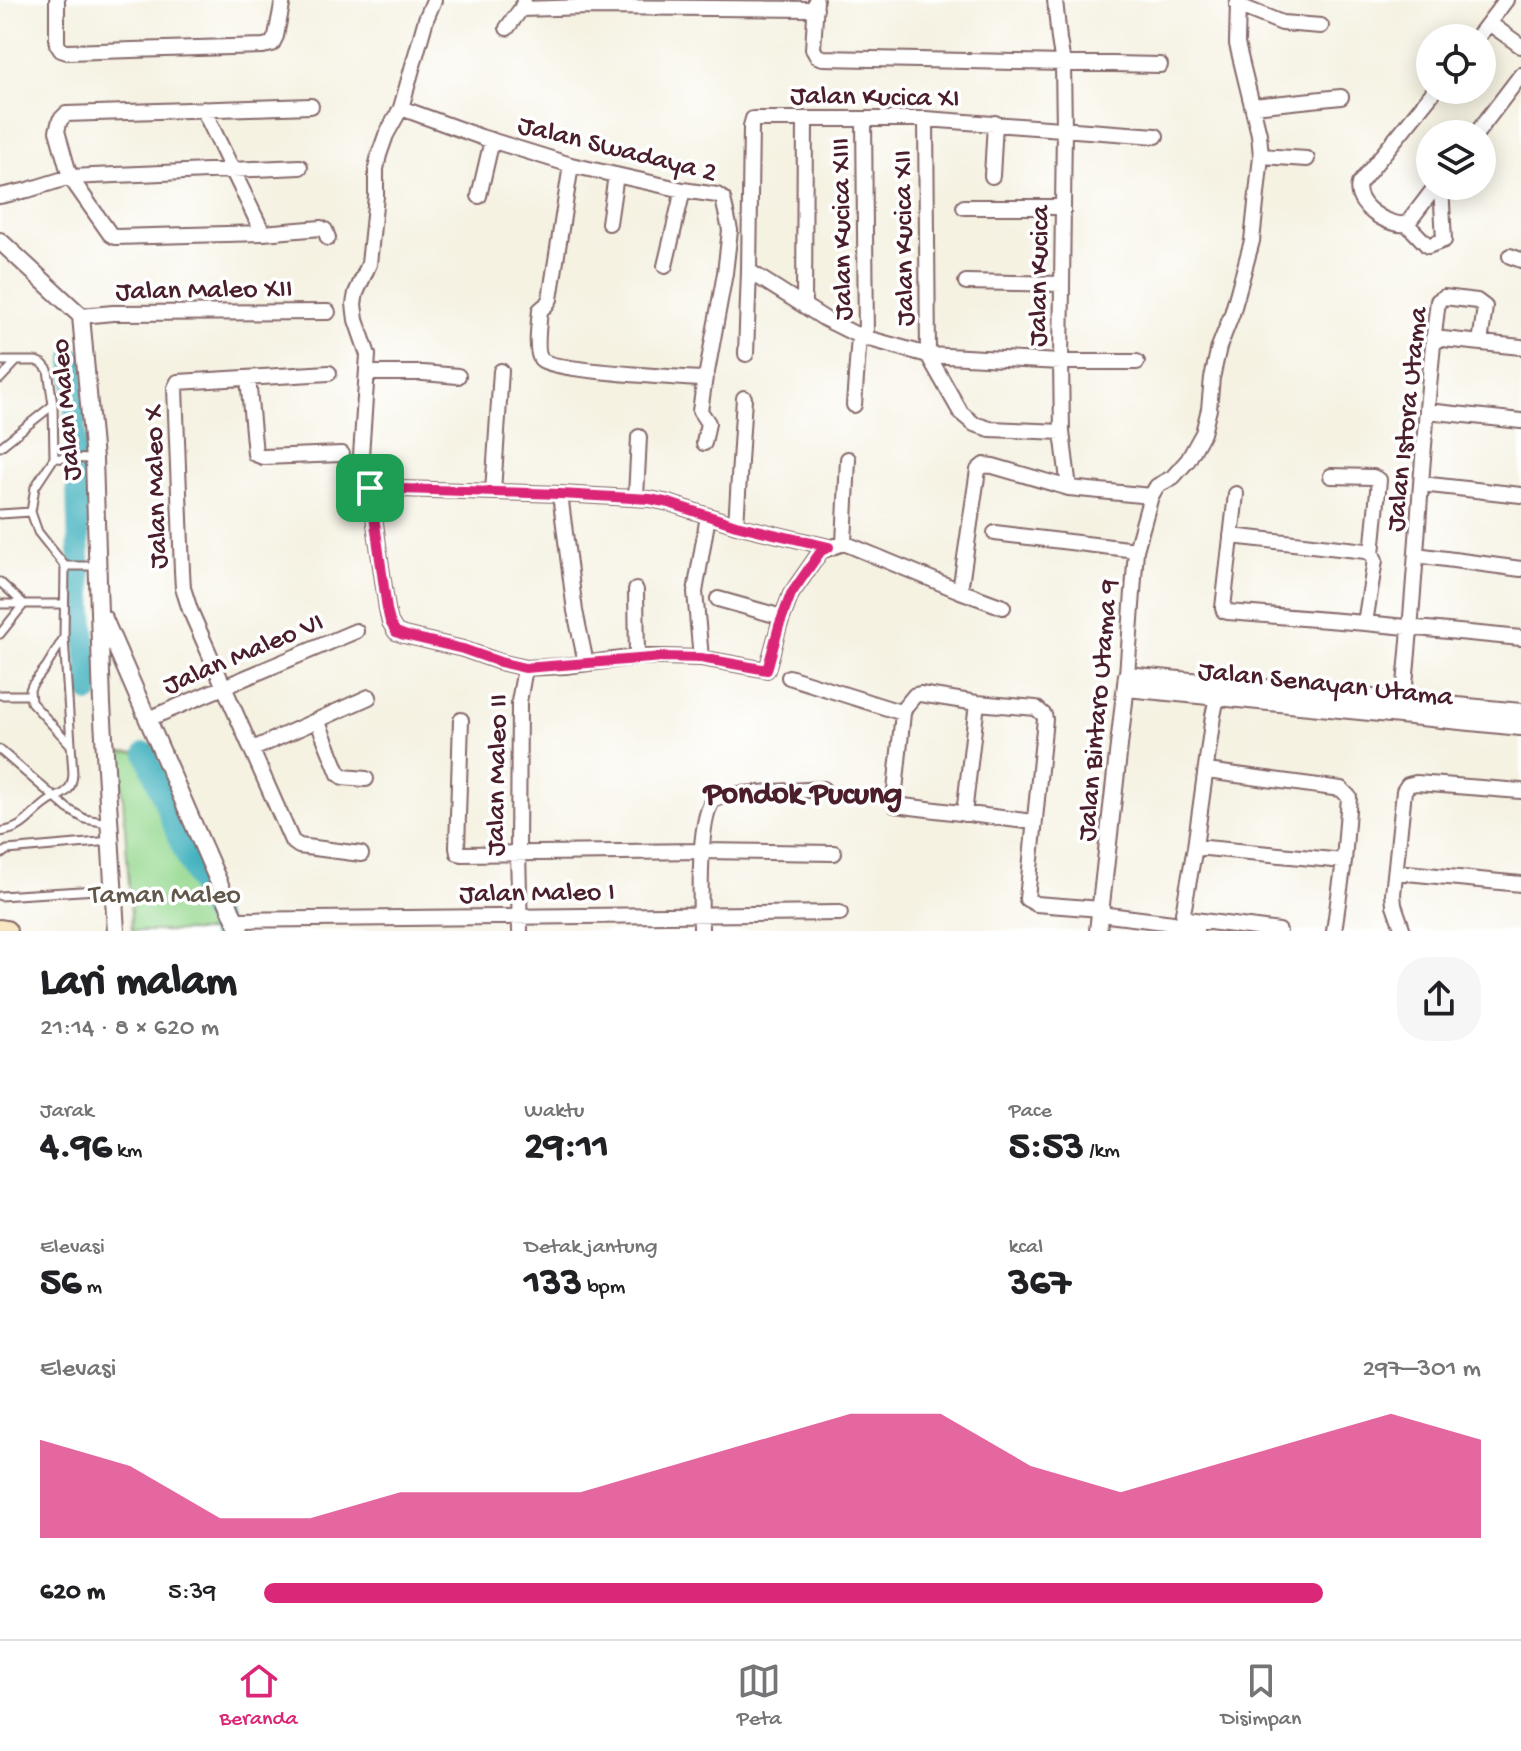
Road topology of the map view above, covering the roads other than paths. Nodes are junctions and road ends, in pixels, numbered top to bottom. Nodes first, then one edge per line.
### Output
1 (57, 0) edge
2 (283, 0) edge
3 (434, 0) edge
4 (1055, 0) edge
5 (1502, 2) edge
6 (587, 3) edge
7 (1237, 3) edge
8 (523, 5) edge
9 (816, 5) edge
10 (1489, 23) joint
11 (1321, 26) dead end
12 (507, 28) dead end
13 (1521, 46) edge
14 (1063, 64) junction
15 (1160, 65) dead end
16 (1520, 79) edge
17 (1341, 97) dead end
18 (1424, 104) edge
19 (311, 106) dead end
20 (1253, 106) junction
21 (401, 108) junction
22 (203, 109) junction
23 (805, 119) junction
24 (864, 119) junction
25 (926, 119) junction
26 (1487, 120) edge
27 (995, 123) junction
28 (1064, 129) junction
29 (1156, 136) dead end
30 (492, 140) junction
31 (1261, 156) junction
32 (1307, 159) dead end
33 (571, 165) junction
34 (300, 167) dead end
35 (233, 171) junction
36 (616, 175) junction
37 (992, 176) dead end
38 (70, 177) junction
39 (683, 190) junction
40 (0, 196) edge
41 (479, 196) dead end
42 (1427, 200) edge
43 (1440, 200) edge
44 (964, 207) dead end
45 (1063, 207) junction
46 (609, 223) dead end
47 (1407, 224) junction
48 (263, 233) junction
49 (328, 238) dead end
50 (0, 241) edge
51 (665, 266) dead end
52 (749, 271) junction
53 (966, 282) dead end
54 (1062, 284) junction
55 (804, 305) junction
56 (328, 312) dead end
57 (81, 316) junction
58 (863, 337) junction
59 (1433, 338) junction
60 (1480, 343) junction
61 (1521, 347) edge
62 (746, 354) dead end
63 (928, 355) junction
64 (0, 361) edge
65 (17, 361) junction
66 (1061, 362) junction
67 (1137, 362) dead end
68 (501, 371) dead end
69 (329, 373) dead end
70 (368, 373) junction
71 (458, 376) dead end
72 (705, 377) junction
73 (248, 378) junction
74 (0, 379) edge
75 (744, 398) dead end
76 (53, 405) junction
77 (854, 405) dead end
78 (1427, 411) junction
79 (1521, 421) edge
80 (1062, 432) junction
81 (639, 437) dead end
82 (704, 443) dead end
83 (0, 447) edge
84 (342, 454) dead end
85 (54, 458) junction
86 (90, 458) junction
87 (848, 459) dead end
88 (1331, 476) dead end
89 (1421, 484) junction
90 (370, 488) junction
91 (1069, 488) junction
92 (493, 492) junction
93 (560, 494) junction
94 (1236, 494) dead end
95 (1521, 495) edge
96 (1151, 496) junction
97 (636, 497) junction
98 (31, 512) junction
99 (0, 514) edge
100 (708, 516) junction
101 (736, 525) junction
102 (995, 533) dead end
103 (1231, 536) junction
104 (837, 545) junction
105 (1136, 550) junction
106 (1372, 554) junction
107 (1416, 555) junction
108 (69, 566) junction
109 (94, 566) junction
110 (1521, 569) edge
111 (0, 582) edge
112 (636, 590) dead end
113 (960, 591) junction
114 (718, 599) dead end
115 (0, 604) edge
116 (24, 604) junction
117 (64, 604) junction
118 (1003, 607) dead end
119 (101, 610) junction
120 (782, 617) junction
121 (1365, 623) junction
122 (1411, 627) junction
123 (356, 631) dead end
124 (0, 634) edge
125 (64, 638) junction
126 (1521, 638) edge
127 (637, 657) junction
128 (701, 658) junction
129 (586, 663) junction
130 (525, 668) junction
131 (789, 677) dead end
132 (1127, 682) junction
133 (225, 686) junction
134 (135, 691) junction
135 (1216, 691) junction
136 (0, 695) edge
137 (30, 695) junction
138 (369, 697) dead end
139 (1402, 702) junction
140 (977, 703) junction
141 (102, 704) junction
142 (1521, 712) edge
143 (903, 713) junction
144 (148, 719) junction
145 (317, 720) junction
146 (461, 720) dead end
147 (1521, 727) edge
148 (70, 744) junction
149 (253, 749) junction
150 (0, 750) edge
151 (1207, 771) junction
152 (366, 779) dead end
153 (823, 789) dead end
154 (1521, 791) edge
155 (57, 798) junction
156 (964, 814) junction
157 (1034, 822) junction
158 (110, 824) junction
159 (0, 832) edge
160 (111, 841) junction
161 (1195, 847) junction
162 (702, 851) junction
163 (518, 853) junction
164 (834, 853) dead end
165 (361, 854) dead end
166 (0, 855) edge
167 (1344, 861) junction
168 (1396, 872) junction
169 (1521, 884) edge
170 (113, 889) junction
171 (0, 896) edge
172 (840, 913) dead end
173 (701, 914) junction
174 (1100, 918) edge
175 (519, 924) edge
176 (237, 925) edge
177 (0, 930) edge
178 (6, 931) edge
179 (116, 931) edge
180 (701, 931) edge
181 (1196, 931) edge
182 (1279, 931) edge
183 (1334, 931) edge
184 (1403, 931) edge

1 - 2 street
3 - 21 street
4 - 14 street, Jalan Kucica
5 - 10 street
6 - 8 street
6 - 9 street
7 - 11 street
7 - 20 street
8 - 12 street
9 - 14 street
10 - 13 street
14 - 15 street
14 - 28 street, Jalan Kucica
16 - 26 street
17 - 20 street
18 - 47 street
19 - 22 street
20 - 31 street
21 - 30 street, Jalan Swadaya 2
21 - 70 street
22 - 35 street
22 - 38 street
23 - 24 street, Jalan Kucica XI
23 - 52 street, Jalan Kucica XI
23 - 55 street
24 - 25 street, Jalan Kucica XI
24 - 58 street, Jalan Kucica XIII
25 - 27 street, Jalan Kucica XI
25 - 63 street, Jalan Kucica XII
27 - 28 street, Jalan Kucica XI
27 - 37 street, Jalan Kucica XI
28 - 29 street, Jalan Kucica XI
28 - 45 street, Jalan Kucica
30 - 33 street, Jalan Swadaya 2
30 - 41 street
31 - 32 street
31 - 96 street
33 - 36 street, Jalan Swadaya 2
33 - 72 street
34 - 35 street
35 - 38 street
35 - 48 street
36 - 39 street, Jalan Swadaya 2
36 - 46 street
38 - 40 street
38 - 48 street
39 - 51 street
39 - 72 street, Jalan Swadaya 2
42 - 47 street
43 - 47 street
44 - 45 street
45 - 54 street, Jalan Kucica
48 - 49 street
50 - 57 street, Jalan Maleo
52 - 55 street
52 - 62 street
53 - 54 street
54 - 66 street, Jalan Kucica
55 - 58 street
56 - 57 street, Jalan Maleo XII
57 - 86 street, Jalan Maleo
58 - 63 street
58 - 77 street, Jalan Kucica XIII
59 - 60 street
59 - 60 street, Jalan Istora Utama
59 - 78 street, Jalan Istora Utama
60 - 61 street
63 - 66 street
63 - 80 street
64 - 65 lane
65 - 74 lane
65 - 76 lane
66 - 67 street
66 - 80 street, Jalan Kucica
68 - 92 street
69 - 73 street, Jalan Maleo X
70 - 71 street
70 - 90 street
72 - 82 street, Jalan Swadaya 2
73 - 84 street
73 - 133 street, Jalan Maleo X
75 - 101 street
76 - 83 lane
76 - 85 lane
78 - 79 street
78 - 89 street, Jalan Istora Utama
80 - 91 street, Jalan Kucica
81 - 97 street
85 - 86 lane
85 - 98 lane
86 - 109 street, Jalan Maleo
87 - 104 street
88 - 106 street
89 - 95 street
89 - 107 street, Jalan Istora Utama
90 - 92 street
90 - 130 street
91 - 96 street
91 - 113 street
92 - 93 street
93 - 97 street
93 - 129 street
94 - 103 street
96 - 105 street, Jalan Bintaro Utama 9
97 - 100 street
98 - 99 lane
98 - 108 lane
100 - 101 street
100 - 128 street
101 - 104 street
102 - 105 street
103 - 106 street
103 - 121 street
104 - 113 street
104 - 120 street
105 - 132 street, Jalan Bintaro Utama 9
106 - 121 street
107 - 110 street
107 - 122 street, Jalan Istora Utama
108 - 109 lane
108 - 117 lane
109 - 119 street, Jalan Maleo
111 - 116 lane
112 - 127 street
113 - 118 street
114 - 120 street
115 - 116 lane
116 - 117 lane
116 - 124 lane
117 - 125 lane
119 - 134 street, Jalan Maleo
119 - 141 street, Jalan Maleo
120 - 128 street
121 - 122 street
122 - 126 street
122 - 139 street, Jalan Istora Utama
123 - 133 street, Jalan Maleo VI
125 - 137 lane
125 - 148 lane
127 - 128 street
127 - 129 street
129 - 130 street
130 - 163 street, Jalan Maleo II
131 - 143 street
132 - 135 street, Jalan Senayan Utama
132 - 174 street, Jalan Bintaro Utama 9
133 - 144 street, Jalan Maleo VI
133 - 149 street
134 - 141 street
134 - 144 street, Jalan Maleo
135 - 139 street, Jalan Senayan Utama
135 - 147 street, Jalan Senayan Utama
135 - 151 street
136 - 137 lane
137 - 148 lane
138 - 145 street
139 - 142 street, Jalan Senayan Utama
140 - 143 street
140 - 156 street
140 - 157 street
141 - 158 street, Jalan Maleo
143 - 156 street
144 - 176 street, Jalan Maleo
145 - 149 street
145 - 152 street
146 - 163 street
148 - 155 lane
149 - 165 street
150 - 155 lane
151 - 161 street
151 - 167 street
153 - 162 street
154 - 168 street
155 - 158 lane
155 - 159 lane
156 - 157 street
157 - 174 street
158 - 160 street, Jalan Maleo
160 - 166 lane
160 - 170 street, Jalan Maleo
161 - 167 street
161 - 182 street
162 - 163 street
162 - 164 street
162 - 173 street
163 - 175 street, Jalan Maleo II
167 - 183 street
168 - 169 street
168 - 184 street
170 - 171 lane
170 - 179 street, Jalan Maleo
172 - 173 street, Jalan Maleo I
173 - 175 street, Jalan Maleo I
173 - 180 street
174 - 181 street
175 - 176 street, Jalan Maleo I
177 - 178 main road

